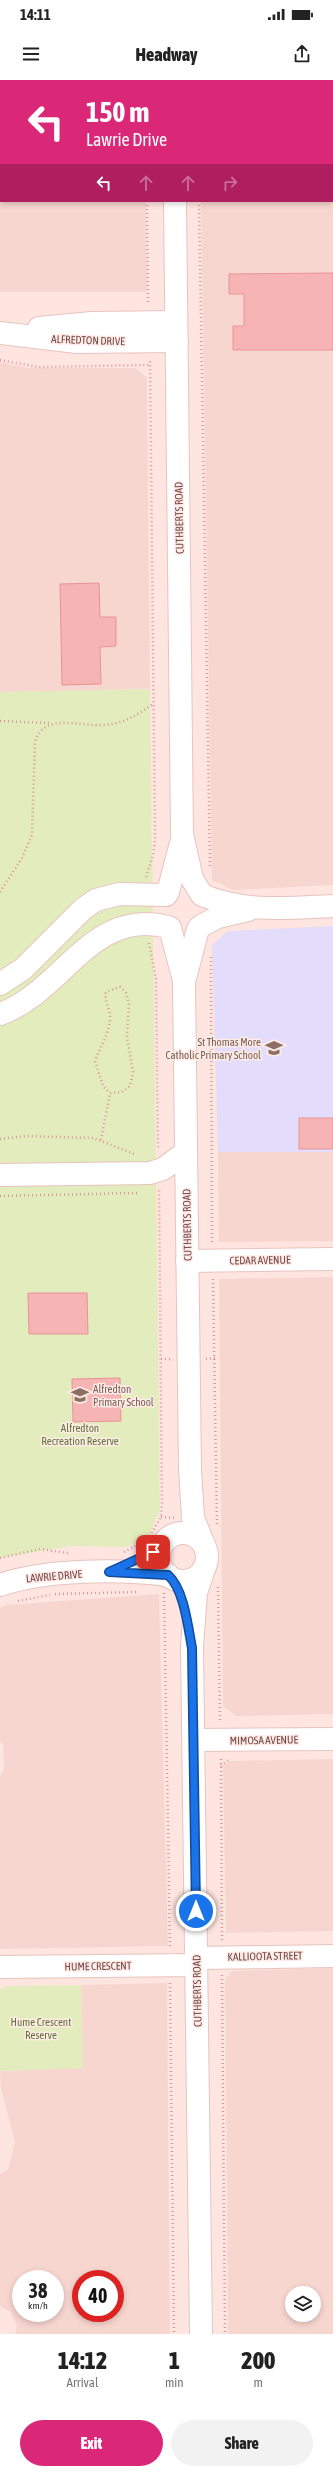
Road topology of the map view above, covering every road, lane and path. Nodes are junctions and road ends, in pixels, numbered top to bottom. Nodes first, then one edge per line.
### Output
1 (147, 202) edge
2 (175, 202) edge
3 (199, 202) edge
4 (177, 331) junction
5 (149, 332) junction
6 (0, 333) edge
7 (0, 360) edge
8 (150, 365) junction
9 (154, 703) junction
10 (0, 721) edge
11 (49, 724) junction
12 (182, 834) junction
13 (204, 888) junction
14 (0, 892) edge
15 (167, 894) junction
16 (144, 896) junction
17 (333, 906) edge
18 (256, 908) junction
19 (145, 923) junction
20 (199, 927) junction
21 (169, 928) junction
22 (211, 953) dead end
23 (184, 982) junction
24 (0, 984) edge
25 (0, 1014) edge
26 (110, 1094) junction
27 (0, 1139) edge
28 (101, 1140) junction
29 (186, 1152) junction
30 (136, 1154) dead end
31 (158, 1156) dead end
32 (0, 1175) edge
33 (140, 1192) dead end
34 (153, 1193) dead end
35 (0, 1196) edge
36 (212, 1244) dead end
37 (333, 1259) edge
38 (188, 1261) junction
39 (213, 1276) dead end
40 (190, 1469) junction
41 (211, 1539) junction
42 (204, 1569) junction
43 (163, 1571) junction
44 (0, 1584) edge
45 (218, 1585) dead end
46 (138, 1592) dead end
47 (13, 1602) dead end
48 (192, 1648) junction
49 (333, 1739) edge
50 (195, 1740) junction
51 (220, 1740) junction
52 (233, 1759) dead end
53 (221, 1767) junction
54 (222, 1936) dead end
55 (170, 1948) dead end
56 (333, 1956) edge
57 (197, 1961) junction
58 (0, 1967) edge
59 (222, 1974) dead end
60 (170, 1979) dead end
61 (174, 2334) edge
62 (201, 2334) edge
63 (225, 2334) edge

1 - 5 path
2 - 4 street, CUTHBERTS ROAD
3 - 13 path
4 - 5 street, ALFREDTON DRIVE
4 - 12 street, CUTHBERTS ROAD
5 - 6 street, ALFREDTON DRIVE
5 - 8 path
7 - 8 path
8 - 9 path
9 - 11 path
9 - 16 path
10 - 11 path
11 - 14 path
12 - 13 street, CUTHBERTS ROAD
12 - 15 street, CUTHBERTS ROAD
13 - 15 street
13 - 18 street
13 - 20 street
15 - 16 street
15 - 21 street
16 - 24 street
17 - 18 street
18 - 20 street
19 - 21 street
19 - 25 street
19 - 31 path
20 - 21 street
20 - 23 street, CUTHBERTS ROAD
21 - 23 street, CUTHBERTS ROAD
22 - 36 path
23 - 29 street, CUTHBERTS ROAD
26 - 26 path
26 - 28 path
27 - 28 path
28 - 30 path
29 - 32 street
29 - 38 street, CUTHBERTS ROAD
33 - 35 path
34 - 43 path
37 - 38 street, CEDAR AVENUE
38 - 40 street, CUTHBERTS ROAD
39 - 41 path
40 - 41 street, CUTHBERTS ROAD
40 - 43 street, CUTHBERTS ROAD
41 - 42 street, CUTHBERTS ROAD
41 - 43 street
42 - 43 street
42 - 48 street, CUTHBERTS ROAD
43 - 44 street, LAWRIE DRIVE
43 - 48 street, CUTHBERTS ROAD
43 - 55 path
45 - 51 path
46 - 47 path
48 - 50 street, CUTHBERTS ROAD
49 - 51 street, MIMOSA AVENUE
50 - 51 street, MIMOSA AVENUE
50 - 57 street, CUTHBERTS ROAD
51 - 53 path
52 - 53 path
53 - 54 path
56 - 57 street, KALLIOOTA STREET
57 - 58 street, HUME CRESCENT
57 - 62 street, CUTHBERTS ROAD
59 - 63 path
60 - 61 path

